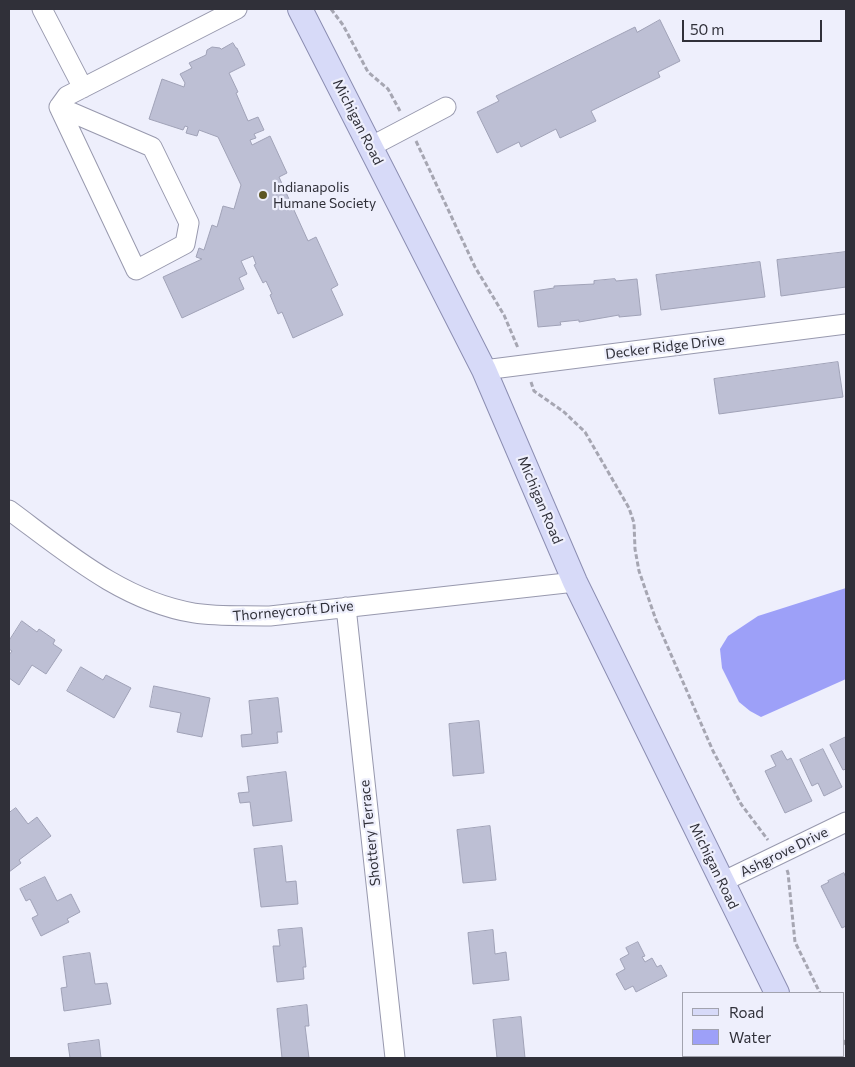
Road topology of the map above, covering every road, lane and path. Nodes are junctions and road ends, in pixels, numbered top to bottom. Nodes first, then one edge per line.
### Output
1 (42, 9) edge
2 (237, 9) edge
3 (300, 9) edge
4 (331, 9) edge
5 (83, 88) junction
6 (59, 107) junction
7 (446, 107) dead end
8 (409, 126) junction
9 (370, 147) junction
10 (846, 324) edge
11 (524, 365) junction
12 (484, 370) junction
13 (9, 510) edge
14 (575, 582) junction
15 (346, 607) junction
16 (846, 822) edge
17 (778, 855) junction
18 (722, 882) junction
19 (776, 992) edge
20 (820, 992) edge
21 (395, 1058) edge

1 - 5 street
2 - 5 street
3 - 9 main road, Michigan Road
4 - 8 path
5 - 6 street
6 - 6 street
7 - 8 street
8 - 9 street
8 - 11 path
9 - 12 main road, Michigan Road
10 - 11 street, Decker Ridge Drive
11 - 12 street, Decker Ridge Drive
11 - 17 path
12 - 14 main road, Michigan Road
13 - 15 street, Thorneycroft Drive
14 - 15 street, Thorneycroft Drive
14 - 18 main road, Michigan Road
15 - 21 street, Shottery Terrace
16 - 17 street, Ashgrove Drive
17 - 18 street, Ashgrove Drive
17 - 20 path
18 - 19 main road, Michigan Road

